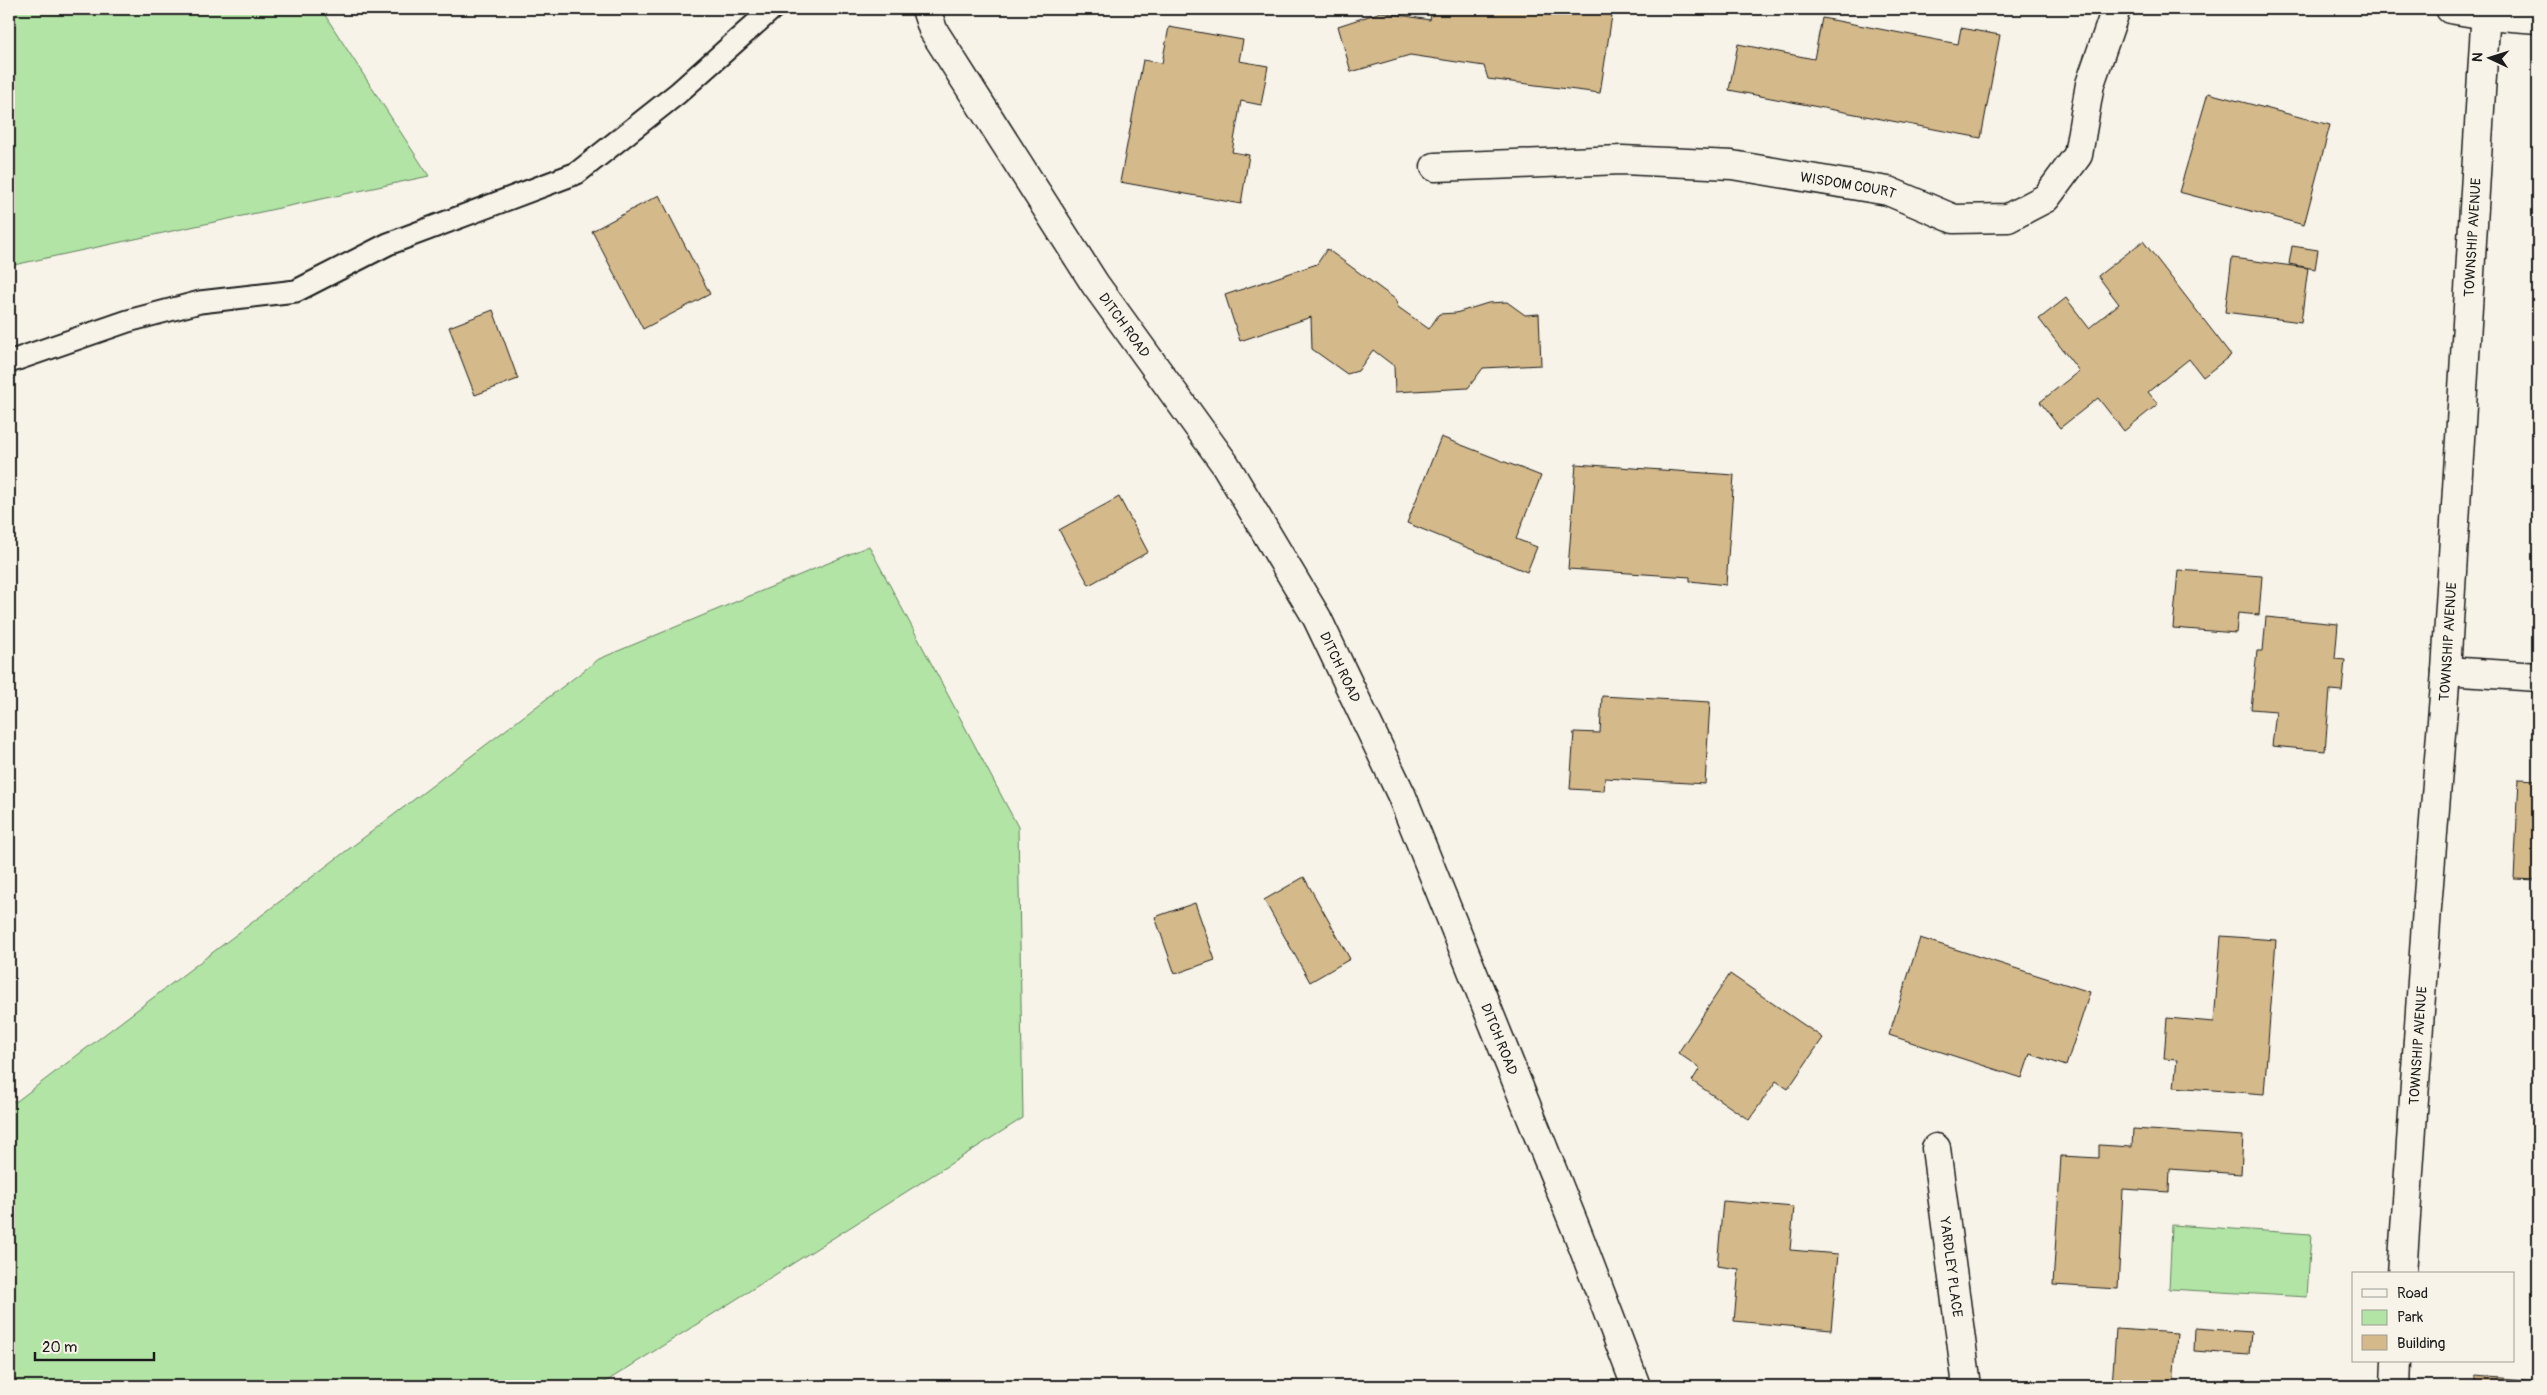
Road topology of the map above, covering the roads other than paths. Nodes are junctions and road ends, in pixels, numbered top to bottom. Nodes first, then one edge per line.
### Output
1 (772, 9) edge
2 (926, 9) edge
3 (2116, 9) edge
4 (2450, 9) edge
5 (2486, 12) edge
6 (2538, 19) edge
7 (1435, 167) dead end
8 (9, 362) edge
9 (2446, 671) junction
10 (2538, 677) edge
11 (1936, 1148) dead end
12 (2402, 1272) edge
13 (2396, 1362) edge
14 (1636, 1386) edge
15 (1967, 1386) edge
16 (2395, 1386) edge

1 - 8 lane
2 - 14 street, DITCH ROAD
3 - 7 street, WISDOM COURT
4 - 5 street
5 - 6 street
5 - 9 street, TOWNSHIP AVENUE
9 - 10 street
9 - 12 street, TOWNSHIP AVENUE
11 - 15 street, YARDLEY PLACE
13 - 16 street

